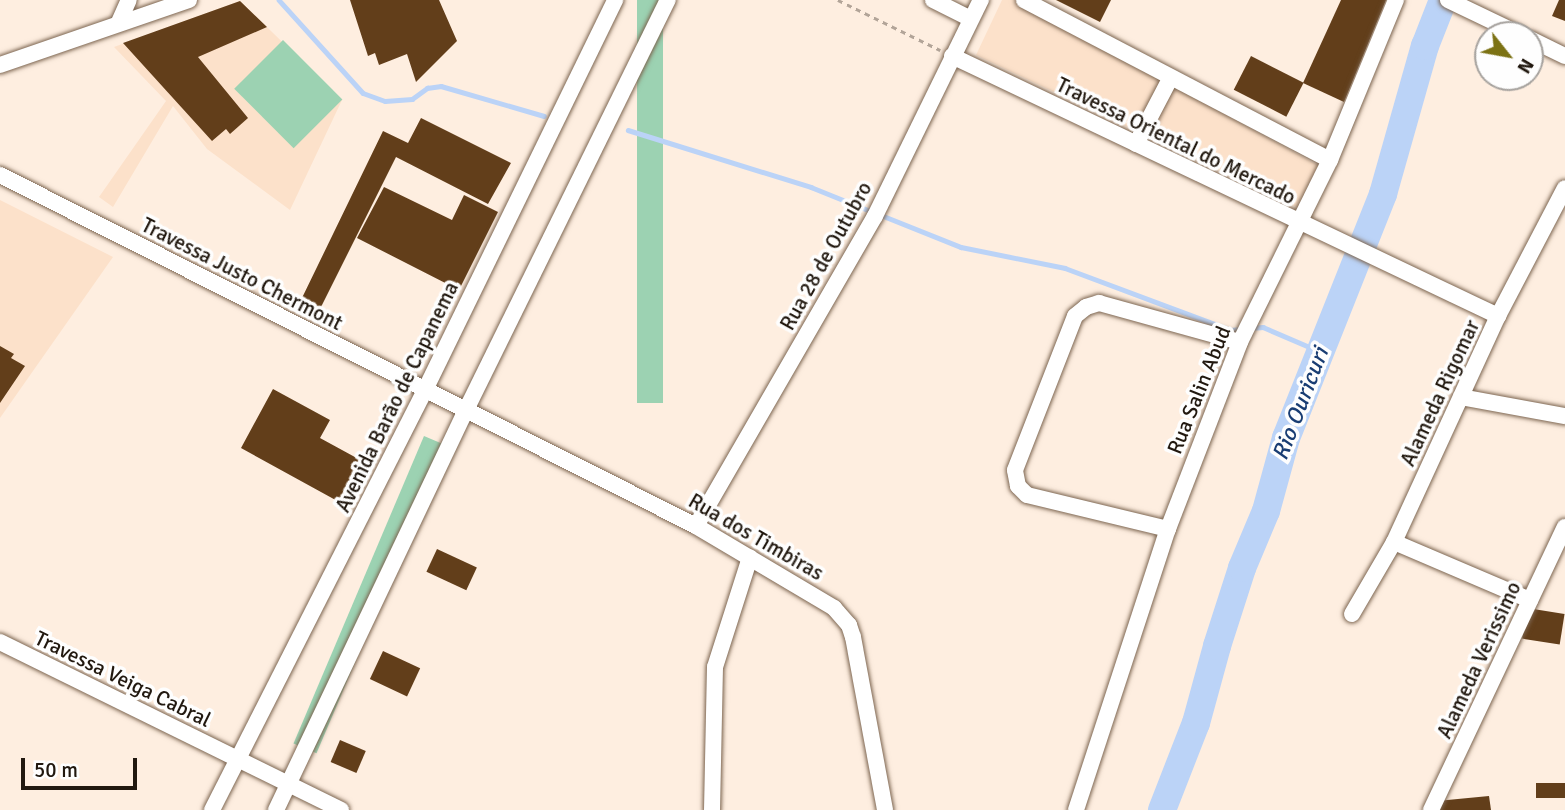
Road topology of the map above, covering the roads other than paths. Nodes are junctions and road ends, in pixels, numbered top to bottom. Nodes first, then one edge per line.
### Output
1 (129, 0) edge
2 (189, 0) edge
3 (615, 0) edge
4 (668, 0) edge
5 (933, 0) edge
6 (981, 0) edge
7 (1024, 0) edge
8 (1396, 0) edge
9 (1450, 1) edge
10 (971, 19) junction
11 (1492, 21) edge
12 (119, 22) junction
13 (1544, 46) edge
14 (952, 56) junction
15 (1565, 56) edge
16 (0, 65) edge
17 (1170, 79) junction
18 (1136, 144) junction
19 (1329, 160) junction
20 (0, 175) edge
21 (1565, 188) edge
22 (1298, 222) junction
23 (1498, 316) junction
24 (1240, 342) junction
25 (425, 390) junction
26 (1461, 397) junction
27 (466, 410) junction
28 (1565, 416) edge
29 (696, 526) junction
30 (1565, 527) edge
31 (1168, 528) junction
32 (1394, 542) junction
33 (750, 557) junction
34 (1531, 600) junction
35 (1352, 614) dead end
36 (0, 642) edge
37 (238, 759) junction
38 (289, 785) junction
39 (212, 810) edge
40 (276, 810) edge
41 (341, 810) edge
42 (712, 810) edge
43 (885, 810) edge
44 (1076, 810) edge
45 (1431, 810) edge

1 - 12 street
2 - 12 street
3 - 25 street, Avenida Barão de Capanema
4 - 27 street
5 - 10 street
6 - 10 street, Rua 28 de Outubro
7 - 17 street
8 - 19 street, Rua Salin Abud
9 - 11 street
10 - 14 street, Rua 28 de Outubro
12 - 16 street
13 - 15 street
14 - 18 street, Travessa Oriental do Mercado
14 - 29 street, Rua 28 de Outubro
17 - 18 street
17 - 19 street
18 - 22 street, Travessa Oriental do Mercado
19 - 22 street, Rua Salin Abud
20 - 25 street, Travessa Justo Chermont
21 - 23 street, Alameda Rigomar
22 - 23 street, Travessa Oriental do Mercado
22 - 24 street, Rua Salin Abud
23 - 26 street, Alameda Rigomar
24 - 31 street, Rua Salin Abud
24 - 31 street
25 - 27 street, Travessa Justo Chermont
25 - 37 street, Avenida Barão de Capanema
26 - 28 street
26 - 32 street, Alameda Rigomar
27 - 29 street, Rua dos Timbiras
27 - 38 street
29 - 33 street, Rua dos Timbiras
30 - 34 street, Alameda Verissimo
31 - 44 street, Rua Salin Abud
32 - 34 street
32 - 35 street, Alameda Rigomar
33 - 42 street
33 - 43 street, Rua dos Timbiras
34 - 45 street, Alameda Verissimo
36 - 37 street, Travessa Veiga Cabral
37 - 38 street, Travessa Veiga Cabral
37 - 39 street, Avenida Barão de Capanema
38 - 40 street
38 - 41 street, Travessa Veiga Cabral

